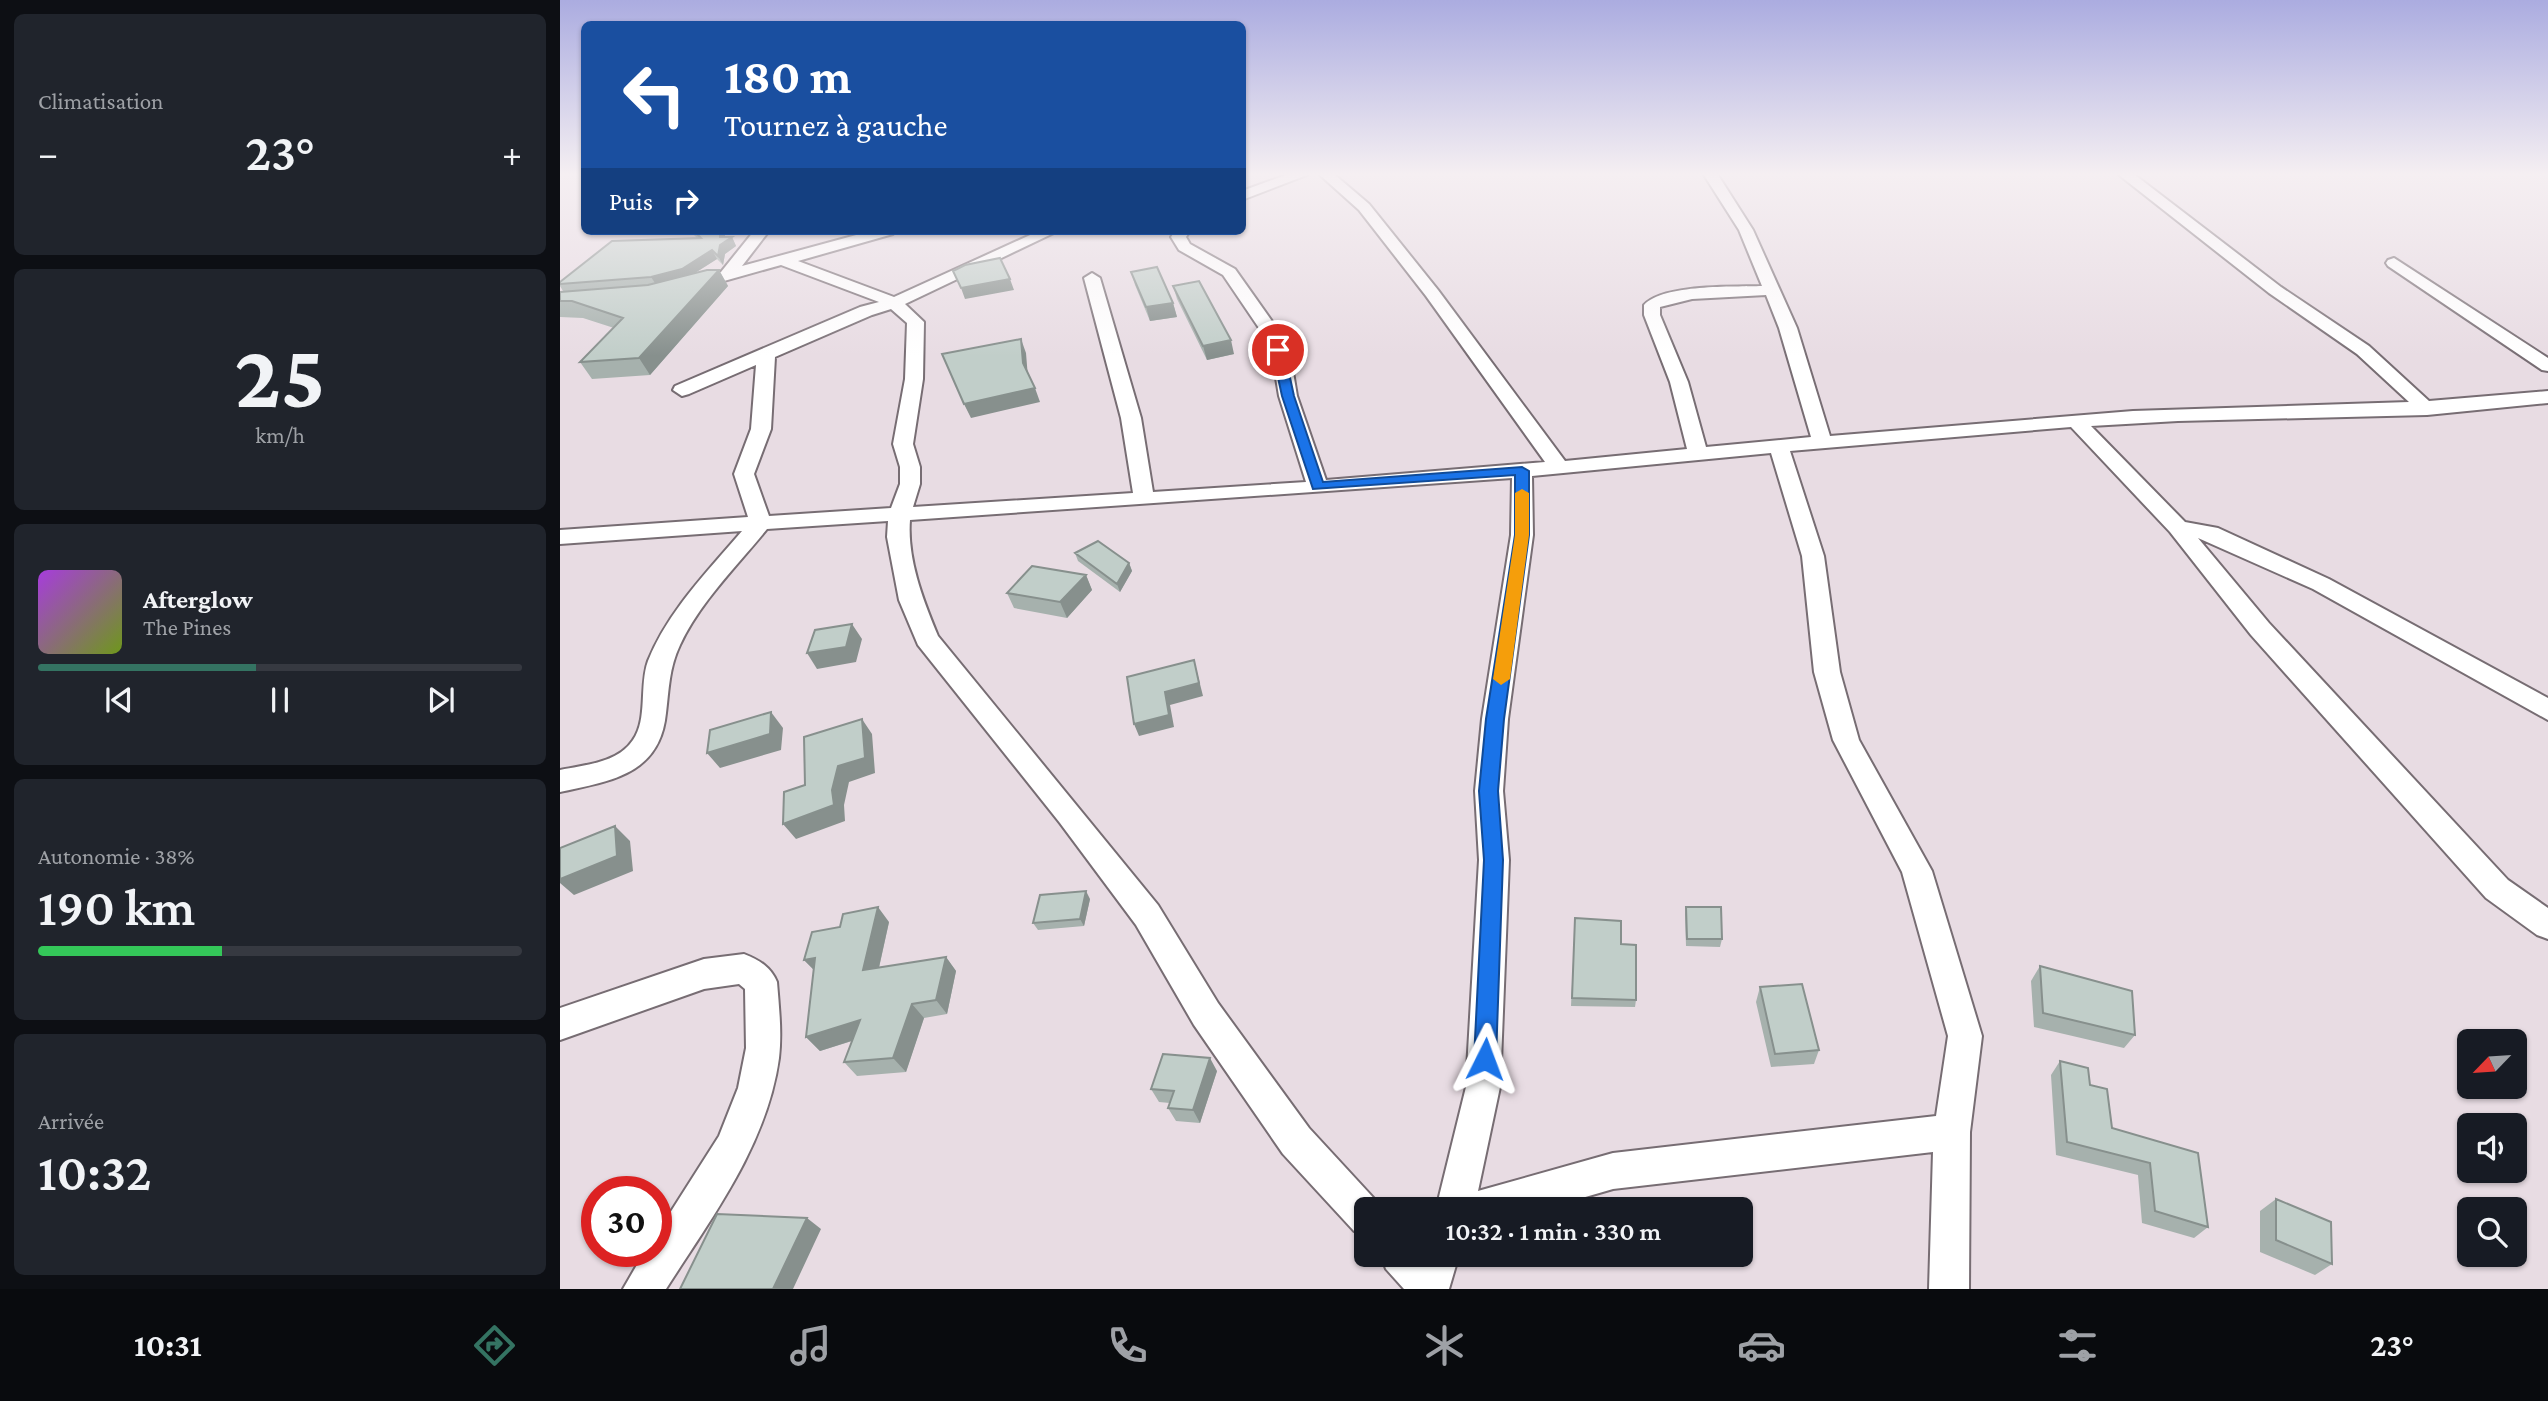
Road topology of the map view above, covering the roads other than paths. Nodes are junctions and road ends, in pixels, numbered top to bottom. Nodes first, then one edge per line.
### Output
1 (759, 235) edge
2 (873, 235) edge
3 (1042, 235) edge
4 (1180, 235) edge
5 (1386, 235) edge
6 (1748, 235) edge
7 (2204, 235) edge
8 (782, 260) junction
9 (2394, 263) dead end
10 (727, 275) junction
11 (1092, 278) dead end
12 (671, 290) edge
13 (1771, 290) junction
14 (894, 303) junction
15 (766, 354) junction
16 (2548, 366) edge
17 (682, 390) dead end
18 (2548, 397) edge
19 (2427, 409) junction
20 (2077, 422) junction
21 (1822, 442) junction
22 (1778, 445) junction
23 (1699, 453) junction
24 (1559, 467) junction
25 (1522, 471) junction
26 (1318, 486) junction
27 (1144, 499) junction
28 (900, 513) junction
29 (761, 523) junction
30 (2178, 527) junction
31 (560, 537) edge
32 (2548, 710) edge
33 (560, 781) edge
34 (2548, 925) edge
35 (560, 1024) edge
36 (1952, 1132) junction
37 (1458, 1197) edge
38 (1521, 1197) edge
39 (1354, 1204) edge
40 (1418, 1267) edge
41 (1433, 1277) edge
42 (643, 1289) edge
43 (1950, 1289) edge

1 - 10 street
2 - 8 street
3 - 14 street
4 - 26 street
5 - 24 street
6 - 13 street
7 - 19 street
8 - 10 street
8 - 14 street
9 - 16 street
10 - 12 street
11 - 27 street
13 - 21 street
13 - 23 street
14 - 15 street
14 - 28 street
15 - 17 street
15 - 29 street
18 - 19 street
19 - 20 street
20 - 21 street
20 - 30 street
21 - 22 street
22 - 23 street
22 - 36 street
23 - 24 street
24 - 25 street
25 - 26 street
25 - 37 street
26 - 27 street
27 - 28 street
28 - 29 street
28 - 39 street
29 - 31 street
29 - 33 street
30 - 32 street
30 - 34 street
35 - 42 street
36 - 38 street
36 - 43 street
40 - 41 street

